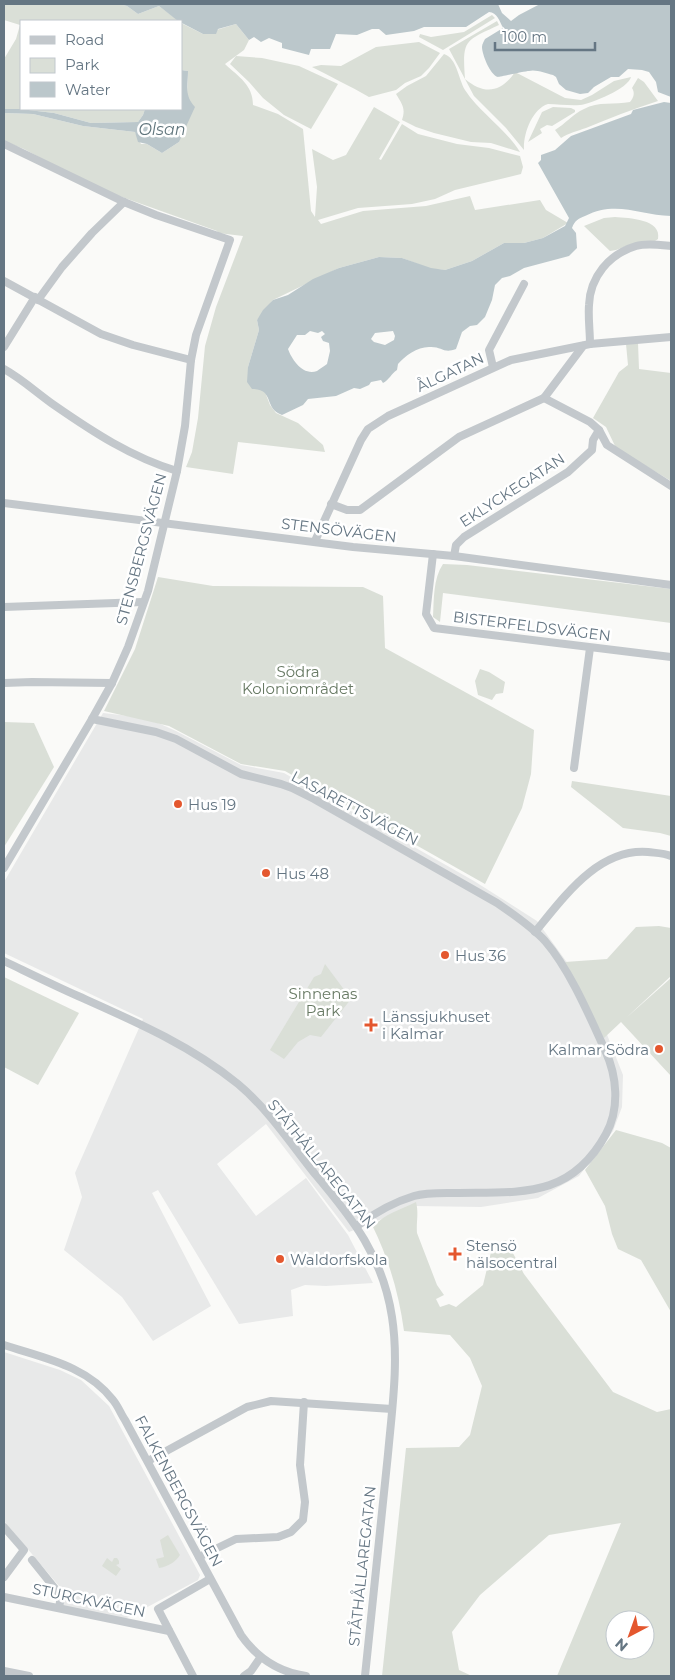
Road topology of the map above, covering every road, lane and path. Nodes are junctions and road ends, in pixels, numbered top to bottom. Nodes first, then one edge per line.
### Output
1 (4, 144) edge
2 (124, 202) junction
3 (671, 246) edge
4 (4, 281) edge
5 (524, 284) dead end
6 (37, 299) junction
7 (671, 337) edge
8 (586, 345) junction
9 (4, 347) edge
10 (191, 360) junction
11 (492, 367) junction
12 (4, 370) edge
13 (544, 398) junction
14 (599, 430) junction
15 (607, 446) junction
16 (592, 450) junction
17 (177, 471) junction
18 (671, 486) edge
19 (4, 503) edge
20 (331, 504) junction
21 (164, 523) junction
22 (314, 542) junction
23 (433, 554) junction
24 (454, 556) junction
25 (671, 585) edge
26 (143, 602) junction
27 (4, 607) edge
28 (590, 648) junction
29 (671, 657) edge
30 (4, 683) edge
31 (112, 683) junction
32 (92, 719) junction
33 (574, 768) dead end
34 (671, 856) edge
35 (4, 868) edge
36 (535, 932) junction
37 (4, 961) edge
38 (356, 1226) junction
39 (4, 1345) edge
40 (304, 1402) junction
41 (392, 1409) junction
42 (148, 1461) junction
43 (4, 1526) edge
44 (199, 1556) junction
45 (32, 1560) dead end
46 (4, 1577) edge
47 (210, 1579) junction
48 (4, 1597) edge
49 (59, 1608) junction
50 (169, 1631) junction
51 (260, 1658) junction
52 (4, 1671) edge
53 (29, 1676) edge
54 (193, 1676) edge
55 (244, 1676) edge
56 (306, 1676) edge
57 (364, 1676) edge

1 - 2 street
2 - 6 street
2 - 10 street, STENSBERGSVÄGEN
3 - 8 street
4 - 6 street
5 - 11 street
6 - 9 street
6 - 10 street
7 - 8 street, ÅLGATAN
8 - 11 street, ÅLGATAN
8 - 13 street
10 - 17 street, STENSBERGSVÄGEN
11 - 20 street, ÅLGATAN
12 - 17 street
13 - 14 street
13 - 20 street
14 - 15 street
14 - 16 street, EKLYCKEGATAN
15 - 16 street, EKLYCKEGATAN
15 - 18 street
16 - 24 street, EKLYCKEGATAN
17 - 21 street, STENSBERGSVÄGEN
19 - 21 street, STENSÖVÄGEN
20 - 22 street, ÅLGATAN
21 - 22 street, STENSÖVÄGEN
21 - 26 street, STENSBERGSVÄGEN
22 - 23 street, STENSÖVÄGEN
23 - 24 street, STENSÖVÄGEN
23 - 28 street, BISTERFELDSVÄGEN
24 - 25 street, STENSÖVÄGEN
26 - 27 street
26 - 31 street, STENSBERGSVÄGEN
28 - 29 street, BISTERFELDSVÄGEN
28 - 33 street
30 - 31 street
31 - 32 street, STENSBERGSVÄGEN
32 - 35 street, STENSBERGSVÄGEN
32 - 36 street, LASARETTSVÄGEN
34 - 36 street
36 - 38 street, LASARETTSVÄGEN
37 - 38 street, STÅTHÅLLAREGATAN
38 - 41 street, STÅTHÅLLAREGATAN
39 - 42 street, FALKENBERGSVÄGEN
40 - 41 street
40 - 42 street
40 - 44 street
41 - 57 street, STÅTHÅLLAREGATAN
42 - 44 street, FALKENBERGSVÄGEN
43 - 46 street
44 - 47 street, FALKENBERGSVÄGEN
45 - 49 street
47 - 50 street, STURCKVÄGEN
47 - 51 street, FALKENBERGSVÄGEN
48 - 49 street, STURCKVÄGEN
49 - 50 street, STURCKVÄGEN
50 - 54 street
51 - 55 street
51 - 56 street, FALKENBERGSVÄGEN
52 - 53 street

